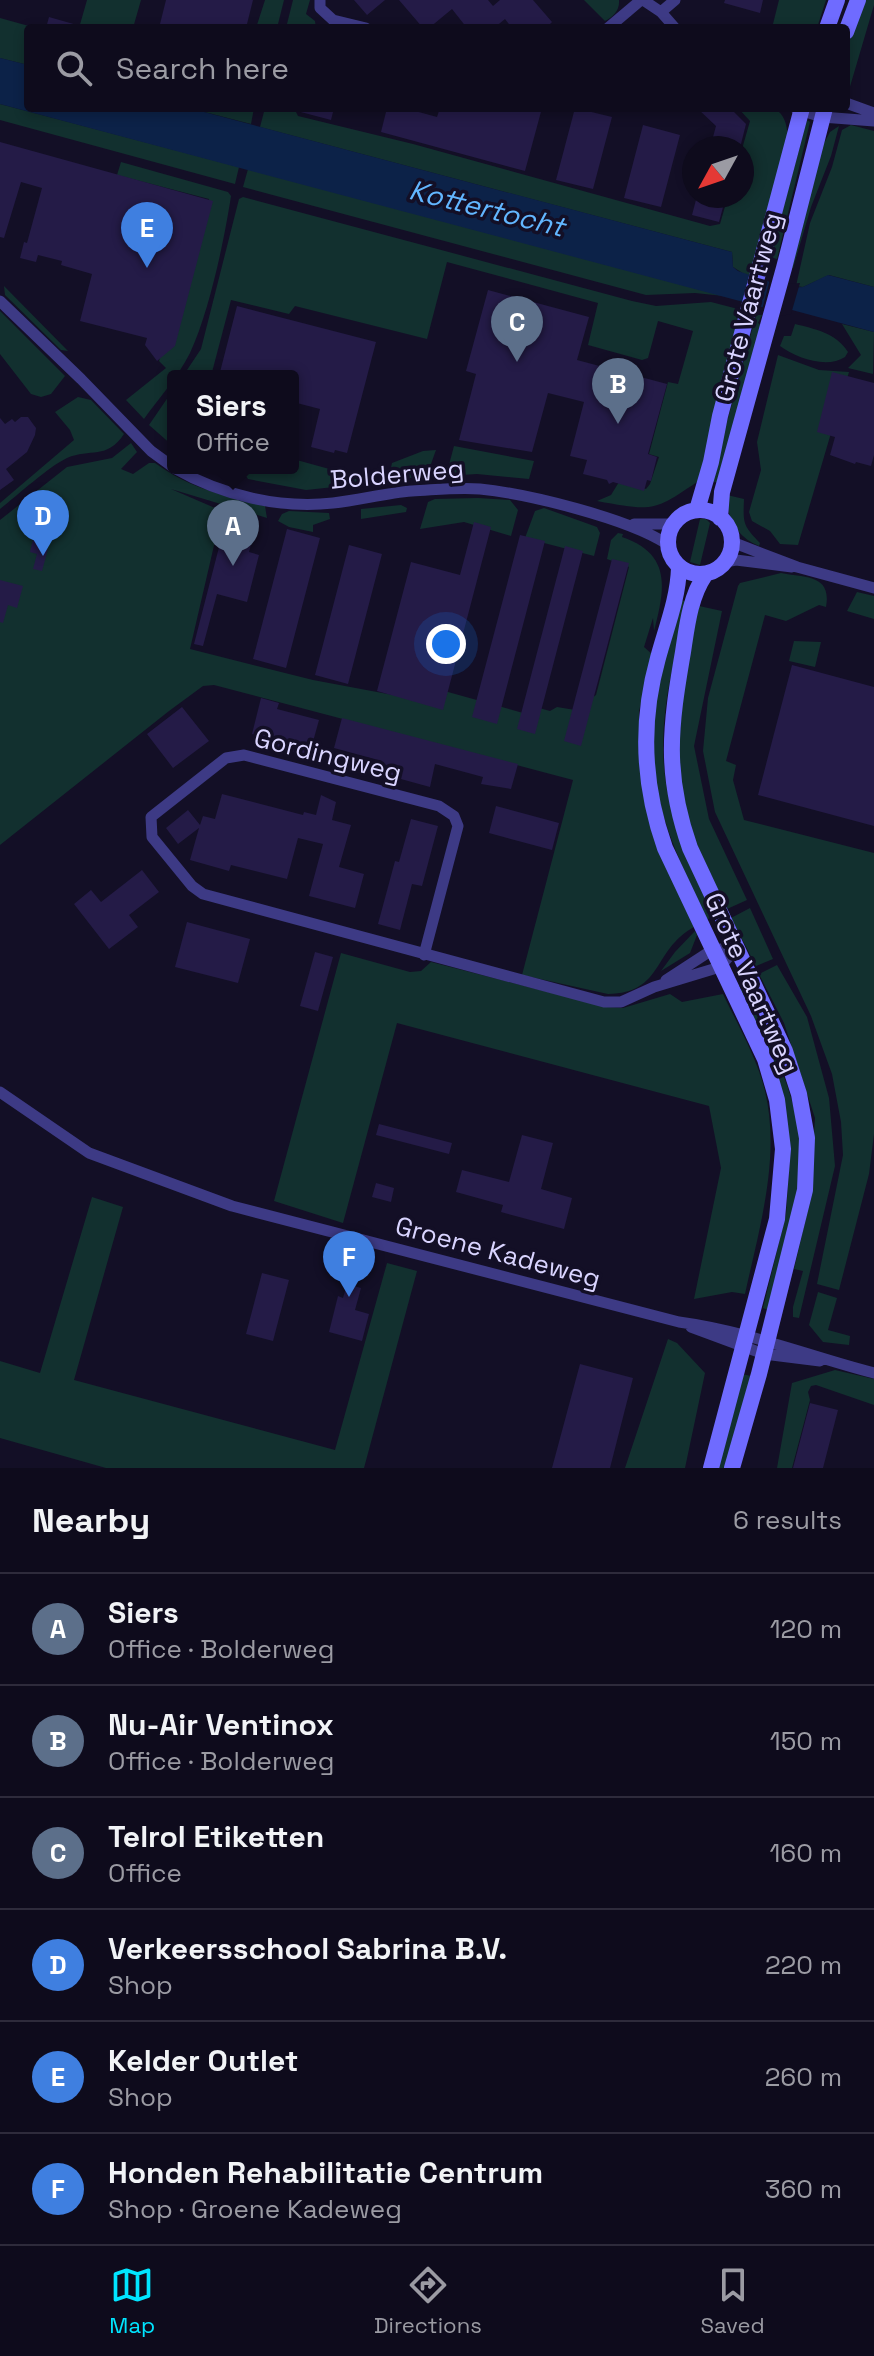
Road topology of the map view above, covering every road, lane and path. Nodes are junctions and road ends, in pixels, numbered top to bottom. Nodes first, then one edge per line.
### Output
1 (320, 0) edge
2 (642, 0) edge
3 (675, 0) edge
4 (837, 0) edge
5 (858, 0) edge
6 (661, 12) junction
7 (350, 24) edge
8 (613, 24) edge
9 (672, 24) edge
10 (828, 24) edge
11 (849, 24) edge
12 (850, 104) edge
13 (798, 112) edge
14 (824, 113) edge
15 (874, 113) edge
16 (874, 121) edge
17 (0, 301) edge
18 (167, 463) edge
19 (186, 474) edge
20 (697, 510) junction
21 (720, 518) junction
22 (625, 524) junction
23 (673, 524) junction
24 (732, 542) junction
25 (667, 544) junction
26 (725, 562) junction
27 (797, 567) junction
28 (679, 568) junction
29 (705, 575) junction
30 (874, 588) edge
31 (737, 947) junction
32 (712, 950) junction
33 (424, 955) junction
34 (720, 967) junction
35 (654, 987) junction
36 (0, 1092) edge
37 (744, 1342) junction
38 (765, 1347) junction
39 (874, 1373) edge
40 (711, 1468) edge
41 (732, 1468) edge

1 - 7 street
2 - 6 street
2 - 8 street
3 - 6 street
4 - 10 main road
5 - 11 main road
6 - 9 street
12 - 15 street
13 - 20 main road, Grote Vaartweg
14 - 16 street
14 - 21 main road, Grote Vaartweg
17 - 18 street, Bolderweg
19 - 22 street, Bolderweg
20 - 21 main road
20 - 23 main road
21 - 24 main road
22 - 23 street, Bolderweg
22 - 25 street, Bolderweg
23 - 25 main road
24 - 26 main road
24 - 27 street
25 - 28 main road
26 - 27 street
26 - 29 main road
27 - 30 street
28 - 29 main road
28 - 32 main road, Grote Vaartweg
29 - 31 main road, Grote Vaartweg
31 - 32 street, Gordingweg
31 - 34 street
31 - 38 main road, Grote Vaartweg
32 - 34 main road, Grote Vaartweg
32 - 35 street, Gordingweg
33 - 33 street, Gordingweg
33 - 35 street, Gordingweg
34 - 35 street, Gordingweg
34 - 37 main road, Grote Vaartweg
36 - 37 street, Groene Kadeweg
37 - 38 street, Groene Kadeweg
37 - 40 main road, Grote Vaartweg
38 - 39 street, Groene Kadeweg
38 - 41 main road, Grote Vaartweg

